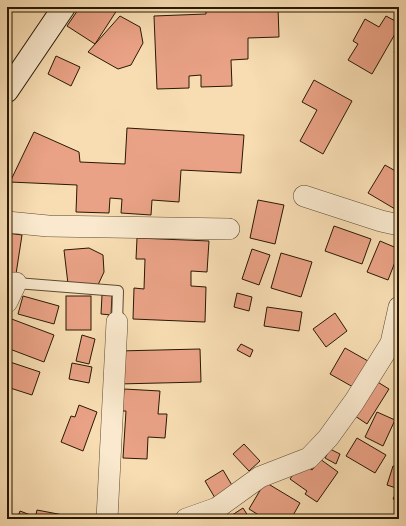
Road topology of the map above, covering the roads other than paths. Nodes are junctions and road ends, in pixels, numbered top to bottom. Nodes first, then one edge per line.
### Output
1 (64, 7) edge
2 (7, 91) edge
3 (304, 196) dead end
4 (7, 222) edge
5 (399, 225) edge
6 (229, 229) dead end
7 (11, 283) edge
8 (7, 302) edge
9 (399, 307) edge
10 (117, 322) joint
11 (395, 346) edge
12 (106, 519) edge
13 (186, 519) edge

1 - 2 street
3 - 5 street
4 - 6 street
7 - 8 street
7 - 10 lane
9 - 11 street
10 - 12 street
11 - 13 street

